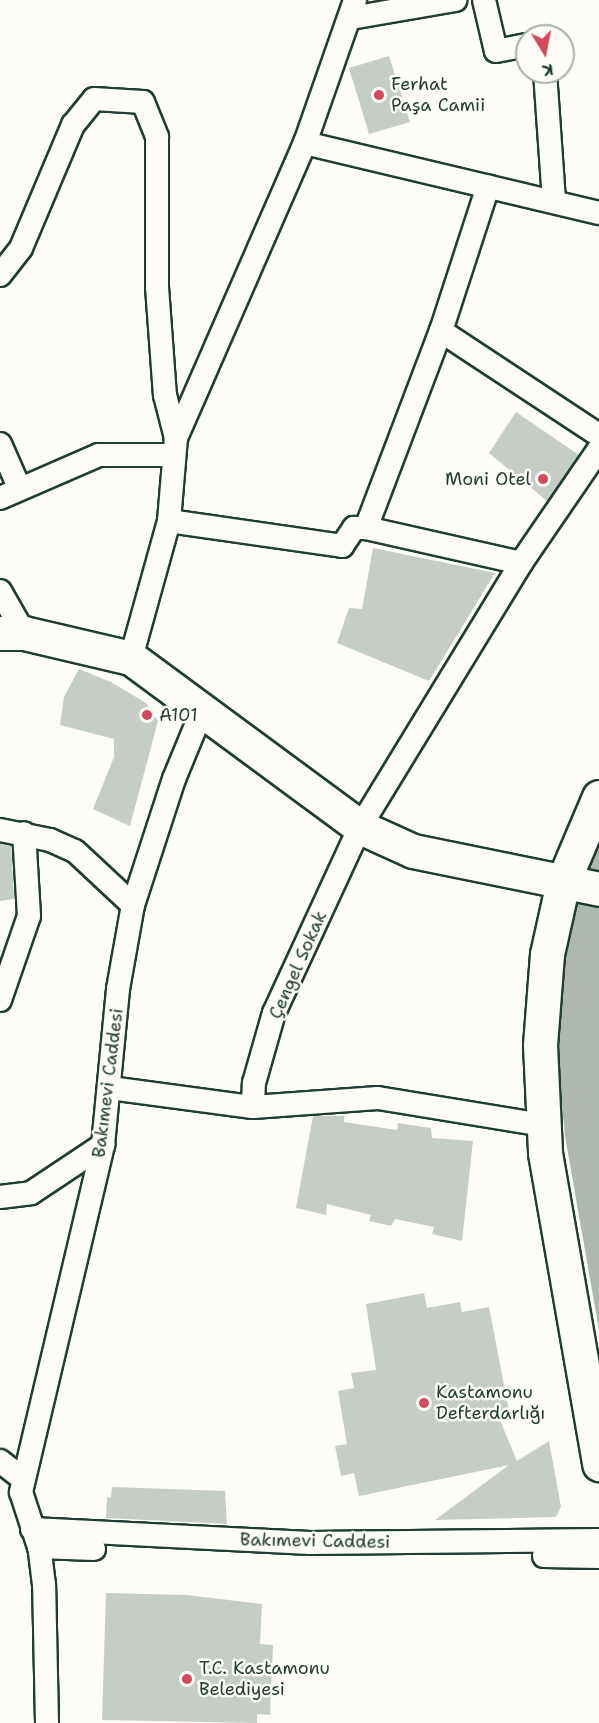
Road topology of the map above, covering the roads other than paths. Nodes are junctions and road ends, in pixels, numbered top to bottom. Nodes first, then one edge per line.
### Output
1 (455, 0) edge
2 (484, 0) edge
3 (353, 9) edge
4 (515, 47) edge
5 (546, 84) edge
6 (305, 143) junction
7 (488, 186) junction
8 (554, 202) junction
9 (599, 213) edge
10 (0, 275) edge
11 (441, 331) junction
12 (599, 435) edge
13 (0, 444) edge
14 (175, 447) junction
15 (599, 449) edge
16 (10, 493) edge
17 (169, 521) junction
18 (366, 528) junction
19 (521, 563) junction
20 (0, 591) edge
21 (12, 633) edge
22 (131, 658) junction
23 (202, 711) junction
24 (599, 797) edge
25 (360, 827) junction
26 (0, 830) edge
27 (24, 833) junction
28 (563, 882) junction
29 (599, 889) edge
30 (133, 905) junction
31 (0, 1000) edge
32 (110, 1089) junction
33 (253, 1107) junction
34 (543, 1125) junction
35 (103, 1145) junction
36 (0, 1197) edge
37 (0, 1461) edge
38 (599, 1464) edge
39 (23, 1479) junction
40 (36, 1538) junction
41 (599, 1540) edge
42 (599, 1557) edge
43 (47, 1723) edge

1 - 3 street
2 - 4 street
3 - 6 street
5 - 8 street
6 - 7 street
6 - 14 street
7 - 8 street
7 - 11 street
8 - 9 street
10 - 14 street
11 - 12 street
11 - 18 street
13 - 16 street
14 - 16 street
14 - 17 street
15 - 19 street, Çengel Sokak
17 - 18 street
17 - 22 street
18 - 19 street
19 - 25 street, Çengel Sokak
20 - 21 street
21 - 22 main road
22 - 23 main road
23 - 25 main road
23 - 30 street, Bakımevi Caddesi
24 - 28 main road
25 - 28 main road
25 - 33 street, Çengel Sokak
26 - 27 street
27 - 30 street
27 - 31 street
28 - 29 main road
28 - 34 main road
30 - 32 street, Bakımevi Caddesi
32 - 33 street
32 - 35 street, Bakımevi Caddesi
33 - 34 street
34 - 38 main road
35 - 36 street
35 - 39 street, Bakımevi Caddesi
37 - 39 street
39 - 40 street, Bakımevi Caddesi
40 - 41 street, Bakımevi Caddesi
40 - 42 street
40 - 43 street, Bakımevi Caddesi

